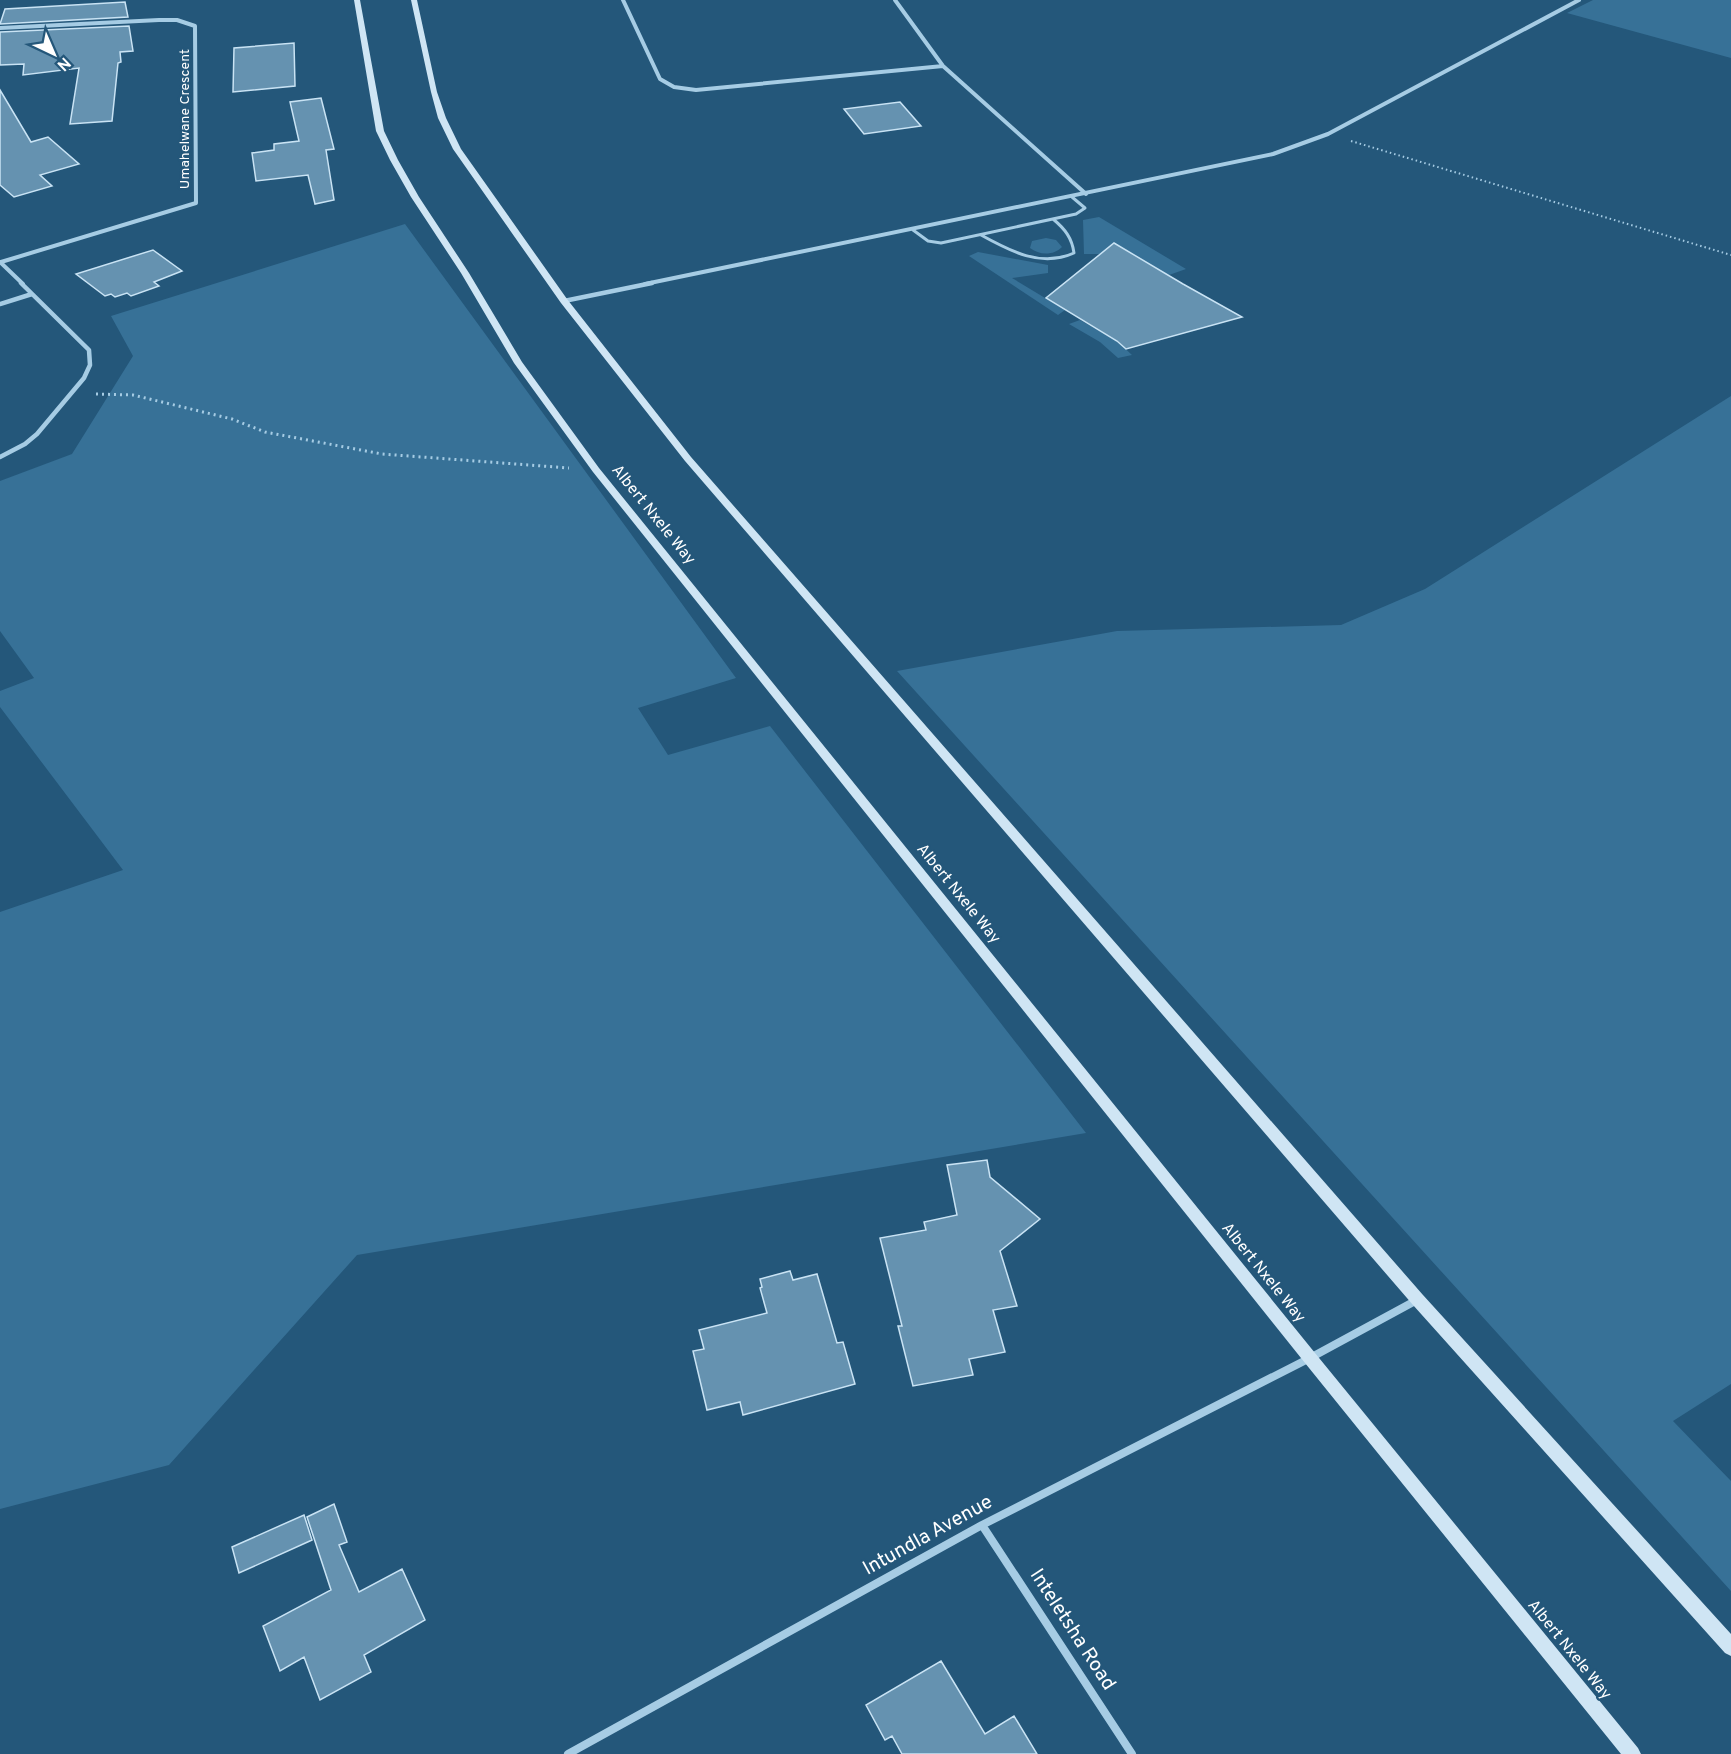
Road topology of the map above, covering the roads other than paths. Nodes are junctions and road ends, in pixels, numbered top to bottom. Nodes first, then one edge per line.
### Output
1 (357, 0) edge
2 (414, 0) edge
3 (623, 0) edge
4 (895, 0) edge
5 (1579, 0) edge
6 (0, 28) edge
7 (943, 66) junction
8 (1086, 194) junction
9 (1072, 197) junction
10 (1053, 219) junction
11 (913, 230) junction
12 (981, 235) junction
13 (0, 262) edge
14 (32, 294) junction
15 (564, 301) junction
16 (0, 304) edge
17 (0, 457) edge
18 (1418, 1300) junction
19 (1310, 1358) junction
20 (982, 1525) junction
21 (1731, 1647) edge
22 (568, 1754) edge
23 (1132, 1754) edge
24 (1632, 1754) edge

1 - 19 main road, Albert Nxele Way
2 - 15 main road
3 - 7 street
4 - 7 street
5 - 8 street
6 - 13 street, Umahelwane Crescent
7 - 8 street
8 - 9 street
9 - 10 lane
9 - 11 street
10 - 12 lane
10 - 12 lane
11 - 12 lane
11 - 15 street
13 - 14 street
14 - 16 street
14 - 17 street
15 - 18 main road
18 - 19 street, Intundla Avenue
18 - 21 main road
19 - 20 street, Intundla Avenue
19 - 24 main road, Albert Nxele Way
20 - 22 street, Intundla Avenue
20 - 23 street, Inteletsha Road

